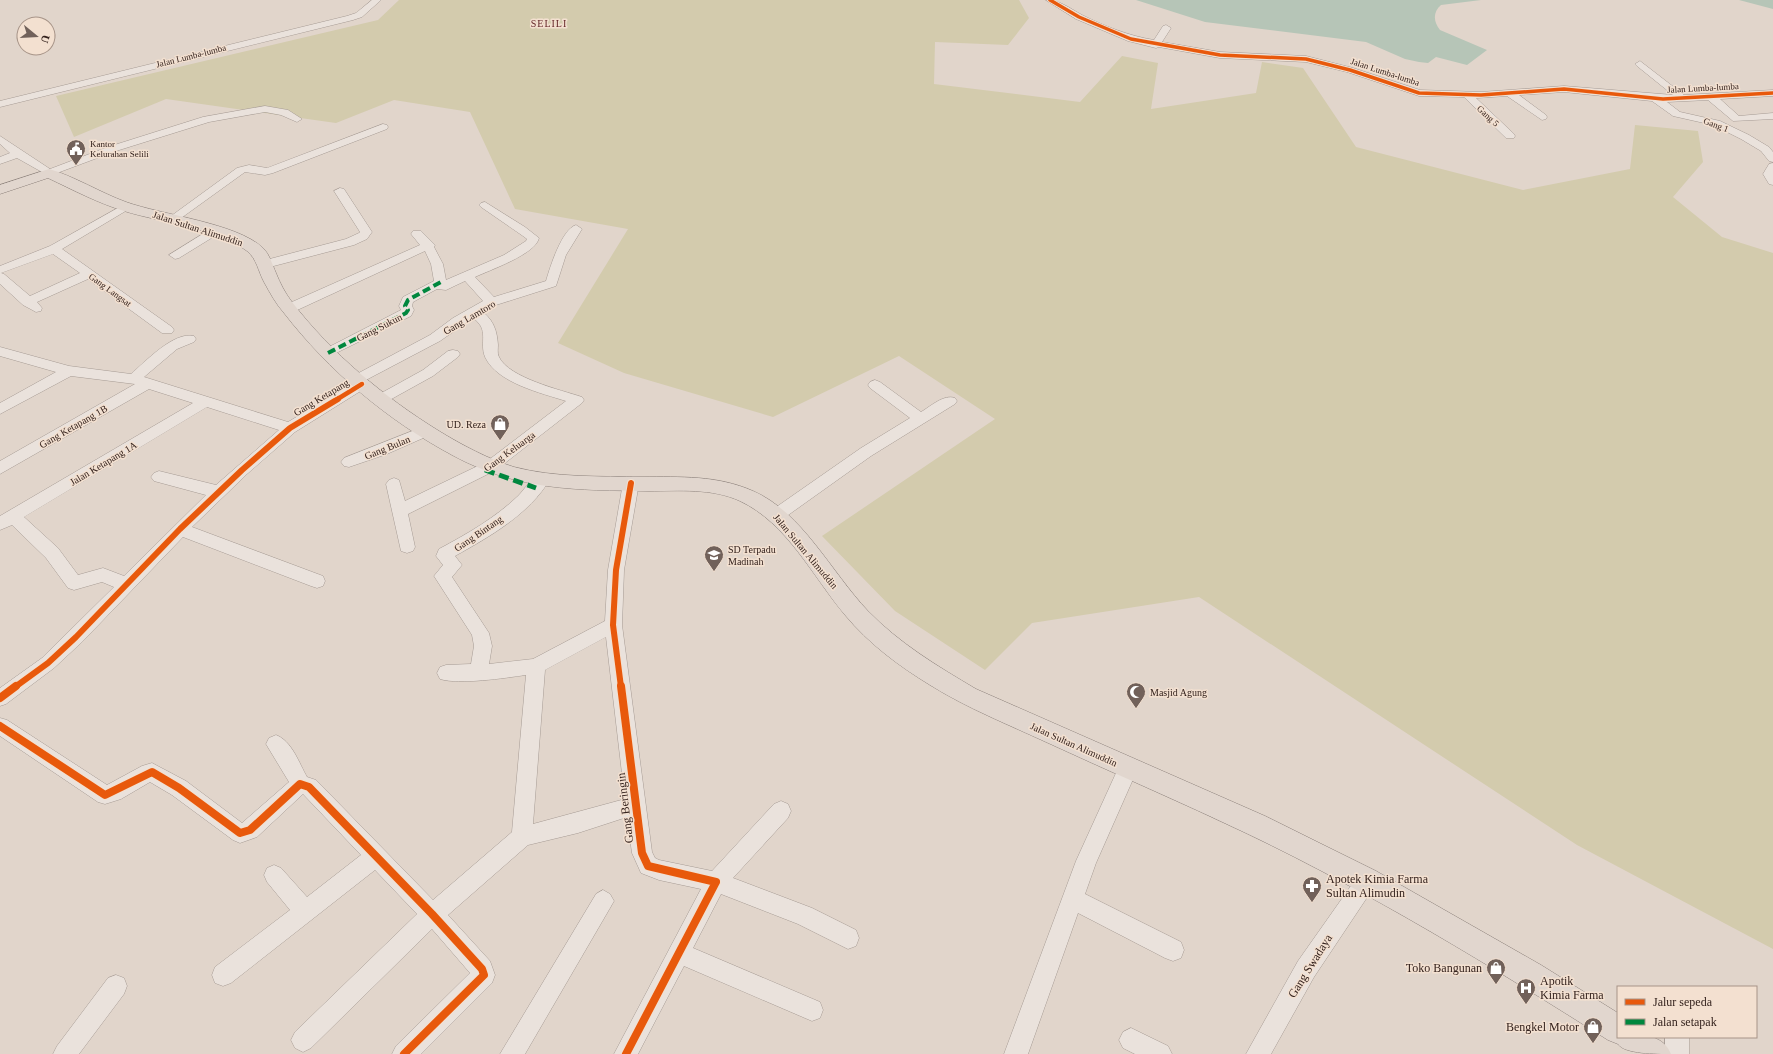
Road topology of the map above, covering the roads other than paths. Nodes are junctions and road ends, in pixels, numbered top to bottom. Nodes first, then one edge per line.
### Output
1 (377, 0) edge
2 (1050, 0) edge
3 (1166, 28) dead end
4 (1156, 45) junction
5 (1640, 64) dead end
6 (1773, 93) edge
7 (1511, 94) junction
8 (1467, 96) junction
9 (1710, 96) junction
10 (1681, 97) junction
11 (1656, 99) junction
12 (0, 104) edge
13 (1773, 116) edge
14 (1542, 117) dead end
15 (297, 120) dead end
16 (383, 127) dead end
17 (1510, 136) dead end
18 (0, 139) edge
19 (18, 154) junction
20 (1773, 159) edge
21 (0, 161) edge
22 (1773, 166) edge
23 (49, 173) junction
24 (1773, 182) edge
25 (0, 190) edge
26 (340, 191) dead end
27 (485, 204) dead end
28 (125, 206) junction
29 (173, 219) junction
30 (576, 229) dead end
31 (214, 231) junction
32 (417, 234) dead end
33 (429, 245) junction
34 (54, 249) junction
35 (175, 255) dead end
36 (266, 264) junction
37 (0, 270) edge
38 (88, 274) junction
39 (468, 276) junction
40 (0, 277) edge
41 (441, 282) junction
42 (491, 302) junction
43 (288, 308) junction
44 (474, 312) junction
45 (167, 330) dead end
46 (189, 339) dead end
47 (0, 351) edge
48 (328, 353) junction
49 (452, 354) dead end
50 (69, 371) junction
51 (140, 382) junction
52 (360, 382) junction
53 (875, 385) dead end
54 (381, 398) junction
55 (950, 401) dead end
56 (205, 402) junction
57 (0, 408) edge
58 (920, 418) junction
59 (290, 428) junction
60 (426, 431) junction
61 (349, 462) dead end
62 (491, 466) junction
63 (0, 468) edge
64 (159, 478) dead end
65 (542, 479) junction
66 (631, 483) junction
67 (394, 484) dead end
68 (219, 492) junction
69 (399, 511) junction
70 (778, 514) junction
71 (7, 520) edge
72 (180, 530) junction
73 (407, 547) dead end
74 (317, 581) dead end
75 (128, 585) junction
76 (614, 625) junction
77 (536, 666) junction
78 (480, 672) junction
79 (446, 673) dead end
80 (0, 698) edge
81 (0, 726) edge
82 (276, 744) dead end
83 (1128, 768) junction
84 (300, 784) junction
85 (636, 805) junction
86 (781, 811) dead end
87 (522, 837) junction
88 (377, 856) junction
89 (274, 875) dead end
90 (1367, 880) junction
91 (716, 882) junction
92 (1072, 899) junction
93 (603, 901) dead end
94 (305, 911) junction
95 (432, 914) junction
96 (848, 938) dead end
97 (1174, 950) dead end
98 (680, 952) junction
99 (223, 975) dead end
100 (116, 986) dead end
101 (812, 1010) dead end
102 (1617, 1029) edge
103 (1631, 1038) edge
104 (1677, 1038) edge
105 (303, 1040) dead end
106 (1131, 1040) dead end
107 (65, 1054) edge
108 (404, 1054) edge
109 (512, 1054) edge
110 (626, 1054) edge
111 (1016, 1054) edge
112 (1160, 1054) edge
113 (1258, 1054) edge
114 (1656, 1054) edge
115 (1677, 1054) edge

1 - 12 street, Jalan Lumba-lumba
2 - 4 street, Jalan Lumba-lumba
3 - 4 street
4 - 8 street, Jalan Lumba-lumba
5 - 10 street
6 - 9 street, Jalan Lumba-lumba
7 - 8 street, Jalan Lumba-lumba
7 - 11 street, Jalan Lumba-lumba
7 - 14 street
8 - 17 street, Gang 5
9 - 10 street, Jalan Lumba-lumba
9 - 13 street
10 - 11 street, Jalan Lumba-lumba
11 - 20 street, Gang 1
15 - 23 street
16 - 29 street
18 - 19 street, Jalan Sultan Alimuddin
19 - 21 street
19 - 23 street, Jalan Sultan Alimuddin
22 - 24 street
23 - 25 main road
23 - 28 main road, Jalan Sultan Alimuddin
26 - 36 street
27 - 39 street
28 - 29 main road, Jalan Sultan Alimuddin
28 - 34 street
29 - 31 main road, Jalan Sultan Alimuddin
30 - 42 street, Gang Lamtoro
31 - 35 street
31 - 36 main road, Jalan Sultan Alimuddin
32 - 33 street
33 - 41 street
33 - 43 street
34 - 37 street
34 - 38 street, Gang Langsat
36 - 43 main road, Jalan Sultan Alimuddin
38 - 40 street
38 - 45 street, Gang Langsat
39 - 41 street
39 - 42 street
41 - 48 street, Gang Sukun
42 - 44 street, Gang Lamtoro
43 - 48 main road, Jalan Sultan Alimuddin
44 - 52 street, Gang Lamtoro
44 - 62 street, Gang Keluarga
46 - 51 street, Gang Ketapang 1B
47 - 50 street
48 - 52 main road, Jalan Sultan Alimuddin
49 - 54 street
50 - 51 street
50 - 57 street
51 - 56 street
51 - 63 street, Gang Ketapang 1B
52 - 54 main road, Jalan Sultan Alimuddin
52 - 59 street, Gang Ketapang
53 - 58 street
54 - 60 main road, Jalan Sultan Alimuddin
55 - 58 street
56 - 59 street
56 - 71 street, Jalan Ketapang 1A
58 - 70 street
59 - 68 street, Gang Ketapang
60 - 61 street, Gang Bulan
60 - 62 main road, Jalan Sultan Alimuddin
62 - 65 main road, Jalan Sultan Alimuddin
62 - 69 street, Gang Keluarga
64 - 68 street
65 - 66 main road, Jalan Sultan Alimuddin
65 - 78 street, Gang Bintang
66 - 70 main road, Jalan Sultan Alimuddin
66 - 76 street, Gang Beringin
67 - 69 street
68 - 72 street, Gang Ketapang
69 - 73 street
70 - 83 main road, Jalan Sultan Alimuddin
71 - 75 street
72 - 74 street
72 - 75 street, Gang Ketapang
75 - 80 street, Gang Ketapang
76 - 77 street
76 - 85 street, Gang Beringin
77 - 78 street
77 - 87 street
78 - 79 street
81 - 84 street
82 - 84 street
83 - 90 main road, Jalan Sultan Alimuddin
83 - 92 street
84 - 88 street
85 - 87 street
85 - 91 street, Gang Beringin
86 - 91 street
87 - 95 street
88 - 94 street
88 - 95 street
89 - 94 street
90 - 102 main road, Jalan Sultan Alimuddin
90 - 113 street, Gang Swadaya
91 - 96 street
91 - 98 street
92 - 97 street
92 - 111 street
93 - 109 street
94 - 99 street
95 - 105 street
95 - 108 street
98 - 101 street
98 - 110 street
100 - 107 street
103 - 114 main road
104 - 115 street
106 - 112 street

